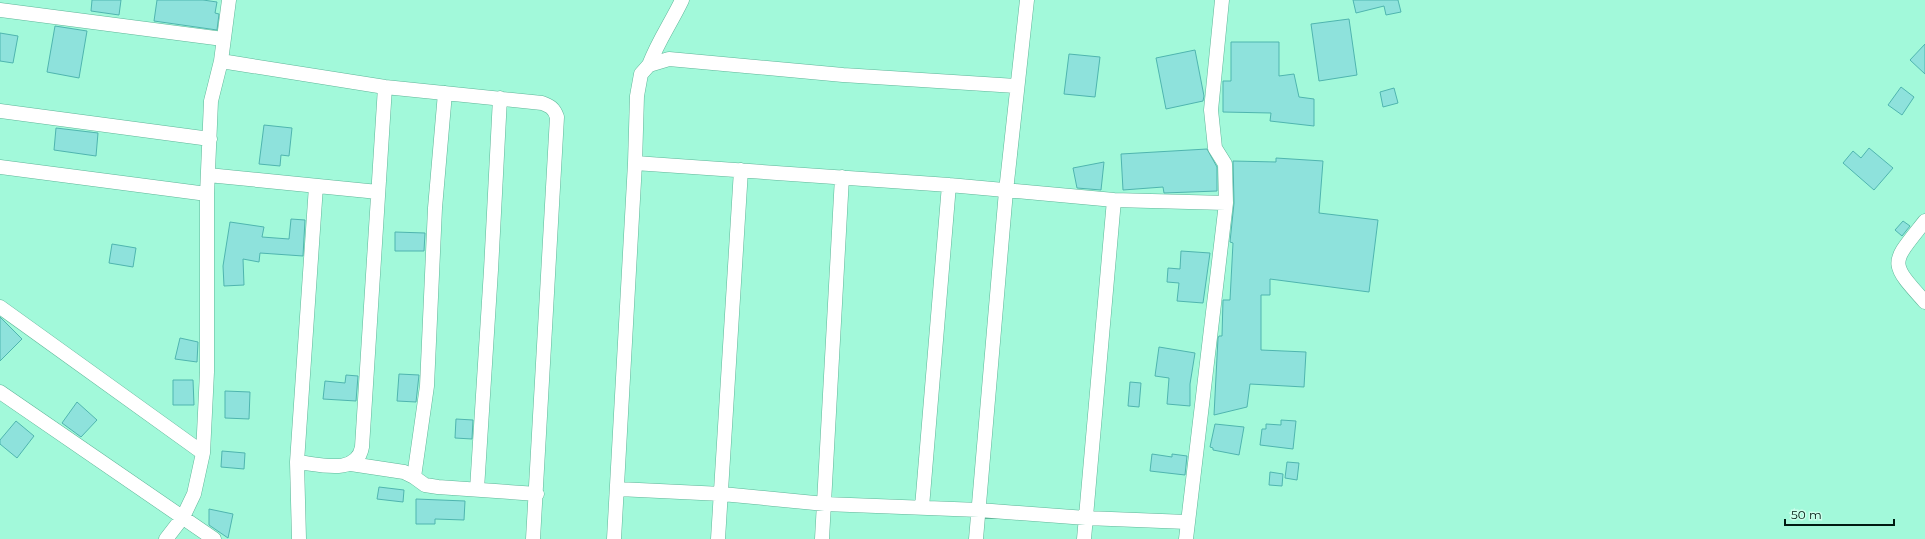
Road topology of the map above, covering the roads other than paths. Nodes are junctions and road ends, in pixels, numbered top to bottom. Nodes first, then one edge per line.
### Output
1 (229, 0) edge
2 (682, 0) edge
3 (1027, 0) edge
4 (1222, 0) edge
5 (0, 10) edge
6 (223, 39) junction
7 (221, 61) junction
8 (649, 64) junction
9 (385, 86) junction
10 (1016, 86) junction
11 (445, 93) junction
12 (500, 98) junction
13 (0, 111) edge
14 (210, 139) junction
15 (635, 163) junction
16 (0, 167) edge
17 (741, 170) junction
18 (208, 175) junction
19 (842, 177) junction
20 (949, 185) junction
21 (316, 186) junction
22 (1006, 191) junction
23 (378, 192) junction
24 (208, 194) junction
25 (1114, 200) junction
26 (1226, 203) junction
27 (1925, 221) edge
28 (1925, 302) edge
29 (0, 307) edge
30 (0, 392) edge
31 (203, 453) junction
32 (297, 462) junction
33 (351, 464) junction
34 (414, 477) junction
35 (477, 489) junction
36 (618, 489) junction
37 (537, 494) junction
38 (722, 494) junction
39 (825, 504) junction
40 (922, 507) junction
41 (979, 510) junction
42 (183, 517) junction
43 (1086, 518) junction
44 (1187, 522) junction
45 (166, 539) edge
46 (214, 539) edge
47 (299, 539) edge
48 (533, 539) edge
49 (614, 539) edge
50 (718, 539) edge
51 (822, 539) edge
52 (976, 539) edge
53 (1084, 539) edge
54 (1186, 539) edge

1 - 6 street
2 - 8 street
3 - 10 street
4 - 26 street
5 - 6 street
6 - 7 street
7 - 9 street
7 - 14 street
8 - 10 street
8 - 15 street
9 - 11 street
9 - 23 street
10 - 22 street
11 - 12 street
11 - 34 street
12 - 35 street
12 - 37 street
13 - 14 street
14 - 18 street
15 - 17 street
15 - 36 street
16 - 24 street
17 - 19 street
17 - 38 street
18 - 21 street
18 - 24 street
19 - 20 street
19 - 39 street
20 - 22 street
20 - 40 street
21 - 23 street
21 - 32 street
22 - 25 street
22 - 41 street
23 - 33 street
24 - 31 street
25 - 26 street
25 - 43 street
26 - 44 street
27 - 28 street
29 - 31 street
30 - 42 street
31 - 42 street
32 - 33 street
32 - 47 street
33 - 34 street
34 - 35 street
35 - 37 street
36 - 38 street
36 - 49 street
37 - 48 street
38 - 39 street
38 - 50 street
39 - 40 street
39 - 51 street
40 - 41 street
41 - 43 street
41 - 52 street
42 - 45 street
42 - 46 street
43 - 44 street
43 - 53 street
44 - 54 street

